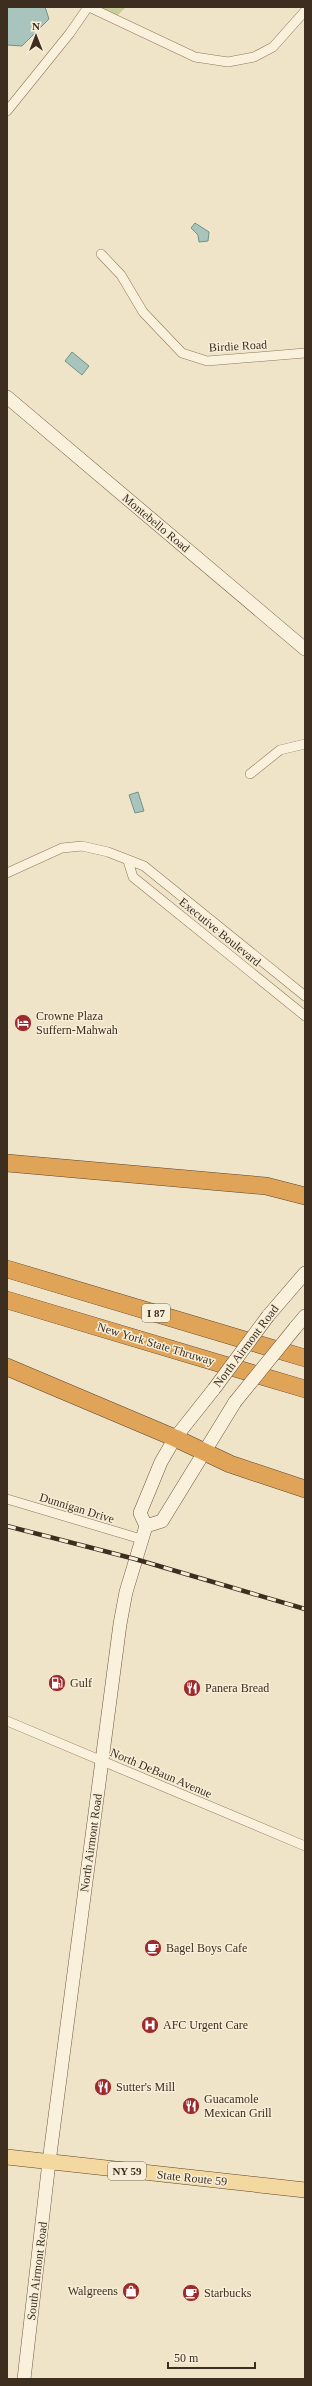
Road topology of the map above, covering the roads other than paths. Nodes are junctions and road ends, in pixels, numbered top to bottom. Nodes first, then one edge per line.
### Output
1 (88, 7) edge
2 (305, 11) edge
3 (7, 111) edge
4 (101, 254) dead end
5 (305, 353) edge
6 (7, 396) edge
7 (305, 649) edge
8 (305, 744) edge
9 (250, 774) dead end
10 (128, 861) junction
11 (7, 873) edge
12 (305, 996) edge
13 (305, 1016) edge
14 (7, 1163) edge
15 (305, 1196) edge
16 (7, 1269) edge
17 (305, 1273) edge
18 (7, 1300) edge
19 (305, 1316) edge
20 (305, 1358) edge
21 (7, 1367) edge
22 (305, 1388) edge
23 (175, 1438) junction
24 (203, 1451) junction
25 (305, 1489) edge
26 (7, 1499) edge
27 (146, 1526) junction
28 (141, 1539) junction
29 (7, 1721) edge
30 (102, 1761) junction
31 (305, 1846) edge
32 (7, 2157) edge
33 (49, 2162) junction
34 (305, 2190) edge
35 (24, 2379) edge

1 - 2 street
1 - 3 street
4 - 5 street, Birdie Road
6 - 7 street, Montebello Road
8 - 9 street
10 - 11 street, Executive Boulevard
10 - 12 street, Executive Boulevard
10 - 13 street, Executive Boulevard
14 - 15 highway
16 - 20 highway, I 87
17 - 23 street, North Airmont Road, bridge
18 - 22 highway, New York State Thruway / I 87
19 - 24 street, bridge
21 - 23 highway
23 - 24 highway
23 - 27 street, North Airmont Road
24 - 25 highway
24 - 27 street
26 - 28 street, Dunnigan Drive
27 - 28 street, North Airmont Road
28 - 30 street, North Airmont Road
29 - 30 street, North DeBaun Avenue
30 - 31 street, North DeBaun Avenue
30 - 33 street, North Airmont Road
32 - 33 main road, State Route 59 / NY 59
33 - 34 main road, State Route 59 / NY 59
33 - 35 street, South Airmont Road

